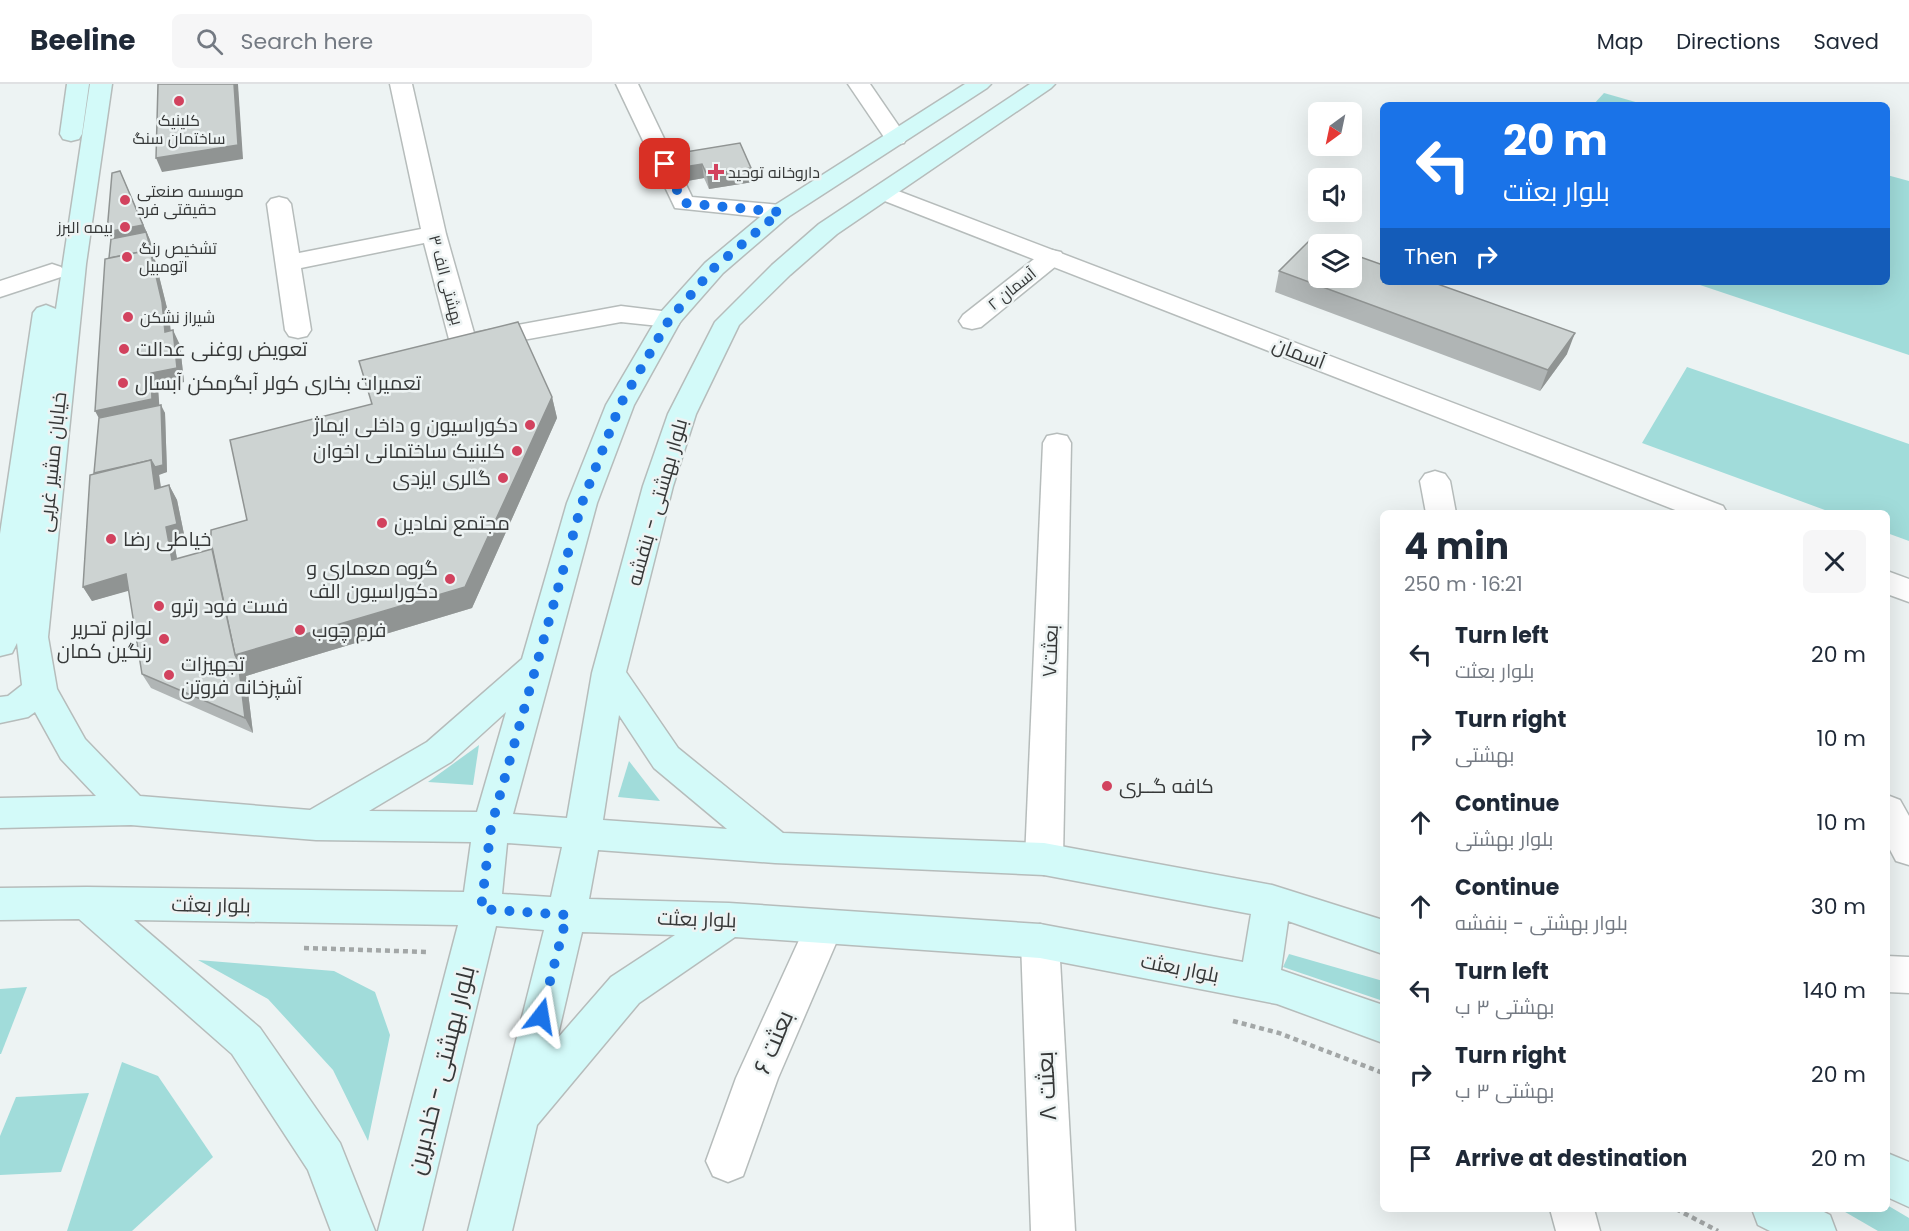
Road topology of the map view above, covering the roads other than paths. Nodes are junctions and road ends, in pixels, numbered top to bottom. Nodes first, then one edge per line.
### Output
1 (78, 84) edge
2 (101, 84) edge
3 (400, 84) edge
4 (627, 84) edge
5 (860, 84) edge
6 (980, 84) edge
7 (1044, 84) edge
8 (896, 138) junction
9 (885, 193) junction
10 (279, 204) dead end
11 (780, 212) junction
12 (434, 234) junction
13 (1052, 257) junction
14 (288, 263) junction
15 (52, 272) junction
16 (0, 289) edge
17 (669, 320) junction
18 (972, 321) dead end
19 (298, 330) dead end
20 (1057, 443) dead end
21 (1435, 481) dead end
22 (1440, 510) edge
23 (1704, 510) edge
24 (1890, 583) edge
25 (1909, 591) edge
26 (0, 644) edge
27 (535, 666) junction
28 (609, 673) junction
29 (40, 690) junction
30 (0, 710) edge
31 (1909, 807) edge
32 (1890, 808) edge
33 (131, 810) junction
34 (0, 813) edge
35 (1890, 814) edge
36 (316, 825) junction
37 (491, 827) junction
38 (583, 833) junction
39 (775, 848) junction
40 (1909, 850) edge
41 (1044, 859) junction
42 (1272, 902) junction
43 (87, 903) junction
44 (0, 904) edge
45 (481, 909) junction
46 (567, 915) junction
47 (729, 920) junction
48 (824, 927) junction
49 (1380, 936) edge
50 (1040, 941) junction
51 (1890, 974) edge
52 (1909, 975) edge
53 (1259, 982) junction
54 (1380, 1023) edge
55 (515, 1119) junction
56 (728, 1161) dead end
57 (1890, 1176) edge
58 (1909, 1185) edge
59 (1573, 1212) edge
60 (1779, 1212) edge
61 (353, 1231) edge
62 (400, 1231) edge
63 (490, 1231) edge
64 (1053, 1231) edge
65 (1578, 1231) edge
66 (1814, 1231) edge

1 - 15 main road, خیابان مشیر غربی
2 - 29 main road, خیابان مشیر غربی
3 - 12 street, بهشتی الف ۳
4 - 11 street
5 - 8 street
6 - 8 main road
7 - 9 main road, بلوار بهشتی - بنفشه
8 - 11 main road
9 - 13 street, آسمان
9 - 28 main road, بلوار بهشتی - بنفشه
10 - 14 street
11 - 17 main road
12 - 14 street
12 - 17 street, بهشتی الف ۳
13 - 18 street, ۲ آسمان
13 - 23 street, آسمان
14 - 19 street
15 - 16 street
15 - 26 main road, خیابان مشیر غربی
17 - 27 main road
20 - 41 street, بعثت۷
21 - 22 street
24 - 25 street
27 - 36 main road
27 - 37 main road, بلوار بهشتی - خلدبرین
28 - 38 main road, بلوار بهشتی - بنفشه
28 - 39 main road
29 - 30 main road
29 - 33 main road, خیابان مشیر غربی
31 - 32 street
33 - 34 main road
33 - 36 main road
35 - 40 street
36 - 37 main road
37 - 38 main road
37 - 45 main road, بلوار بهشتی - خلدبرین
38 - 39 main road
38 - 46 main road, بلوار بهشتی - بنفشه
39 - 41 main road
41 - 42 main road
42 - 49 main road
42 - 53 main road
43 - 44 main road, بلوار بعثت
43 - 45 main road, بلوار بعثت
43 - 61 main road
45 - 46 main road, بلوار بعثت
45 - 62 main road, بلوار بهشتی - خلدبرین
46 - 47 main road, بلوار بعثت
46 - 55 main road, بلوار بهشتی - بنفشه
47 - 48 main road, بلوار بعثت
47 - 55 main road
48 - 50 main road, بلوار بعثت
48 - 56 street, ۶ بعثت
50 - 53 main road, بلوار بعثت
50 - 64 street, ۸ بعثت
51 - 52 street
53 - 54 main road, بلوار بعثت
55 - 63 main road
57 - 58 main road
59 - 65 street
60 - 66 main road

